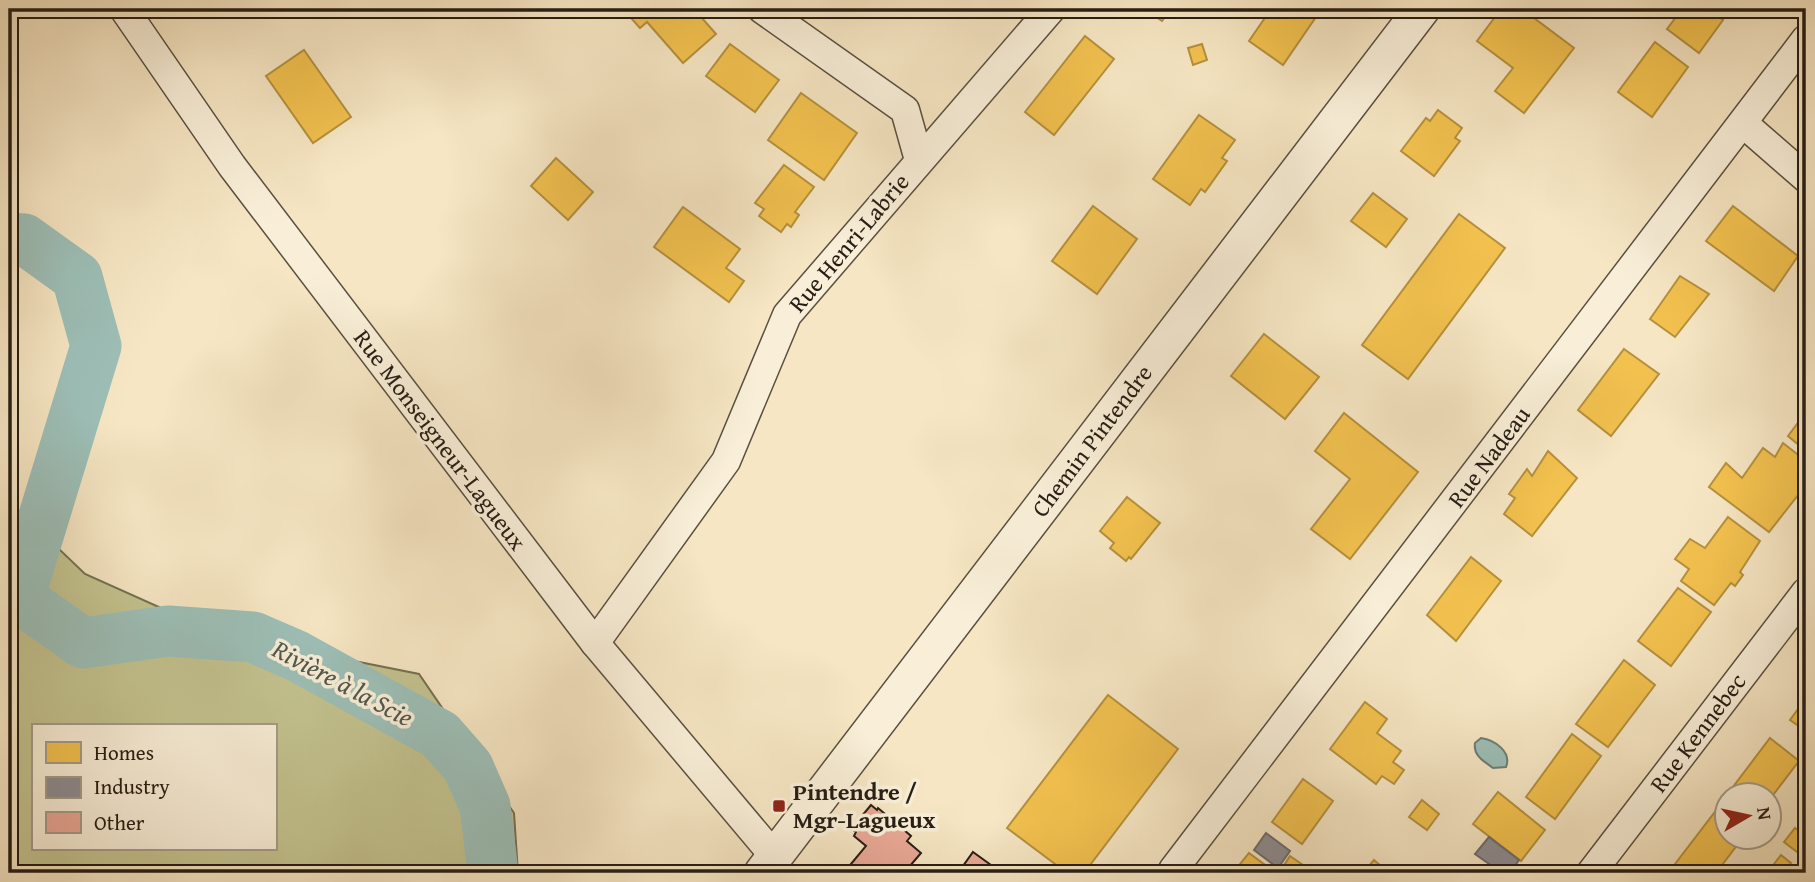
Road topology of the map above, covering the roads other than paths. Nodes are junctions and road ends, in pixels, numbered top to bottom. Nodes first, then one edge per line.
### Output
1 (124, 9) edge
2 (762, 9) edge
3 (1051, 9) edge
4 (1422, 9) edge
5 (1806, 39) edge
6 (1744, 124) junction
7 (919, 160) junction
8 (1806, 178) edge
9 (1806, 592) edge
10 (595, 643) junction
11 (768, 865) edge
12 (1174, 873) edge
13 (1591, 873) edge

1 - 10 street, Rue Monseigneur-Lagueux
2 - 7 street
3 - 7 street, Rue Henri-Labrie
4 - 11 street, Chemin Pintendre
5 - 6 street, Rue Nadeau
6 - 8 street
6 - 12 street, Rue Nadeau
7 - 10 street, Rue Henri-Labrie
9 - 13 street, Rue Kennebec
10 - 11 street, Rue Monseigneur-Lagueux

